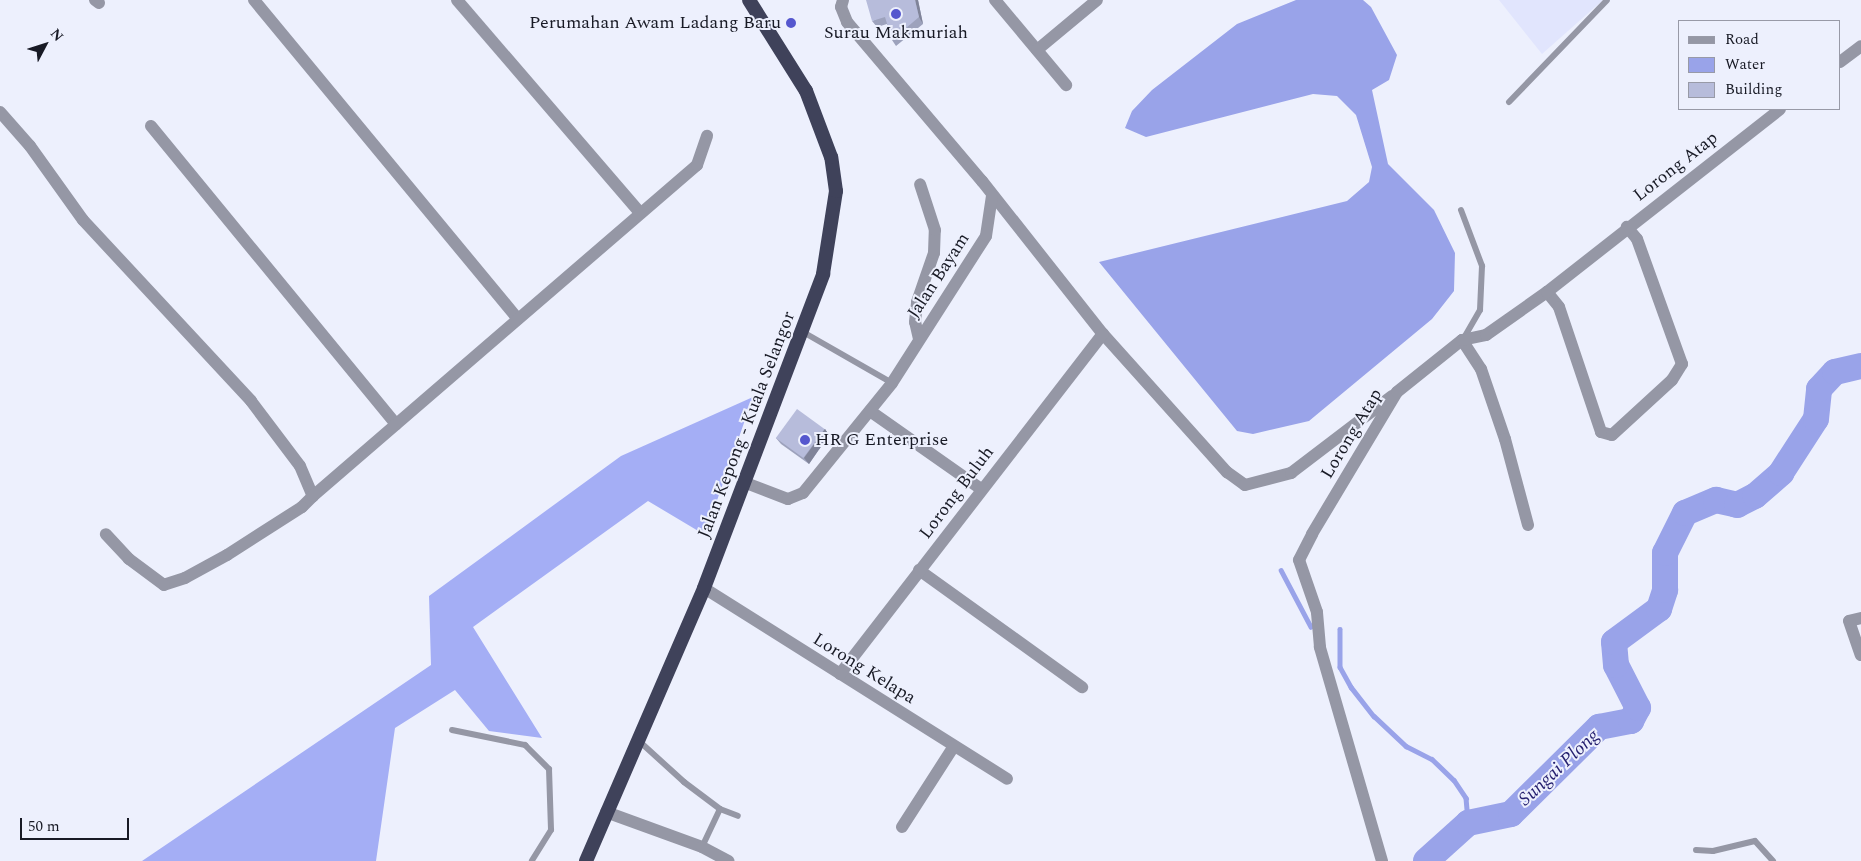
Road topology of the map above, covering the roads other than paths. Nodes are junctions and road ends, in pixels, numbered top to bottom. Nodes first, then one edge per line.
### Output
1 (254, 0) edge
2 (457, 0) edge
3 (749, 0) edge
4 (843, 0) edge
5 (995, 0) edge
6 (1097, 0) edge
7 (1607, 0) edge
8 (1861, 46) edge
9 (1037, 50) junction
10 (1841, 61) edge
11 (1066, 85) dead end
12 (1509, 102) dead end
13 (1779, 110) edge
14 (0, 112) edge
15 (151, 126) dead end
16 (707, 136) dead end
17 (920, 184) dead end
18 (992, 196) junction
19 (1461, 210) dead end
20 (640, 213) junction
21 (1627, 227) junction
22 (1547, 292) junction
23 (518, 319) junction
24 (803, 332) junction
25 (1103, 334) junction
26 (919, 339) junction
27 (1462, 340) junction
28 (892, 383) junction
29 (1397, 392) junction
30 (870, 411) junction
31 (396, 424) junction
32 (746, 483) junction
33 (981, 489) junction
34 (313, 496) junction
35 (1528, 526) dead end
36 (106, 534) dead end
37 (920, 570) junction
38 (704, 588) junction
39 (1861, 618) edge
40 (1861, 656) edge
41 (840, 674) junction
42 (1082, 687) dead end
43 (452, 730) dead end
44 (638, 740) junction
45 (954, 746) junction
46 (1006, 779) dead end
47 (720, 809) junction
48 (606, 812) junction
49 (738, 816) dead end
50 (902, 827) dead end
51 (702, 846) junction
52 (1696, 850) dead end
53 (532, 861) edge
54 (586, 861) edge
55 (728, 861) edge
56 (1382, 861) edge
57 (1773, 861) edge

1 - 23 street
2 - 20 street
3 - 24 highway, Jalan Kepong - Kuala Selangor
4 - 18 street
5 - 9 street
6 - 9 street
7 - 12 lane
8 - 10 street
9 - 11 street
13 - 21 street, Lorong Atap
14 - 34 street
15 - 31 street
16 - 20 street
17 - 26 street
18 - 25 street
18 - 26 street, Jalan Bayam
19 - 27 lane
20 - 23 street
21 - 22 street, Lorong Atap
21 - 22 street
22 - 27 street, Lorong Atap
23 - 31 street
24 - 28 lane
24 - 32 highway, Jalan Kepong - Kuala Selangor
25 - 29 street
25 - 33 street, Lorong Buluh
26 - 28 street, Jalan Bayam
27 - 29 street, Lorong Atap
27 - 35 street
28 - 30 street, Jalan Bayam
29 - 56 street, Lorong Atap
30 - 32 street, Jalan Bayam
30 - 33 street
31 - 34 street
32 - 38 highway, Jalan Kepong - Kuala Selangor
33 - 37 street, Lorong Buluh
34 - 36 street
37 - 41 street, Lorong Buluh
37 - 42 street
38 - 41 street, Lorong Kelapa
38 - 44 highway, Jalan Kepong - Kuala Selangor
39 - 40 street
41 - 45 street, Lorong Kelapa
43 - 53 lane
44 - 47 lane
44 - 48 highway, Jalan Kepong - Kuala Selangor
45 - 46 street, Lorong Kelapa
45 - 50 street
47 - 49 lane
47 - 51 lane
48 - 51 street
48 - 54 highway, Jalan Kepong - Kuala Selangor
51 - 55 street
52 - 57 lane

